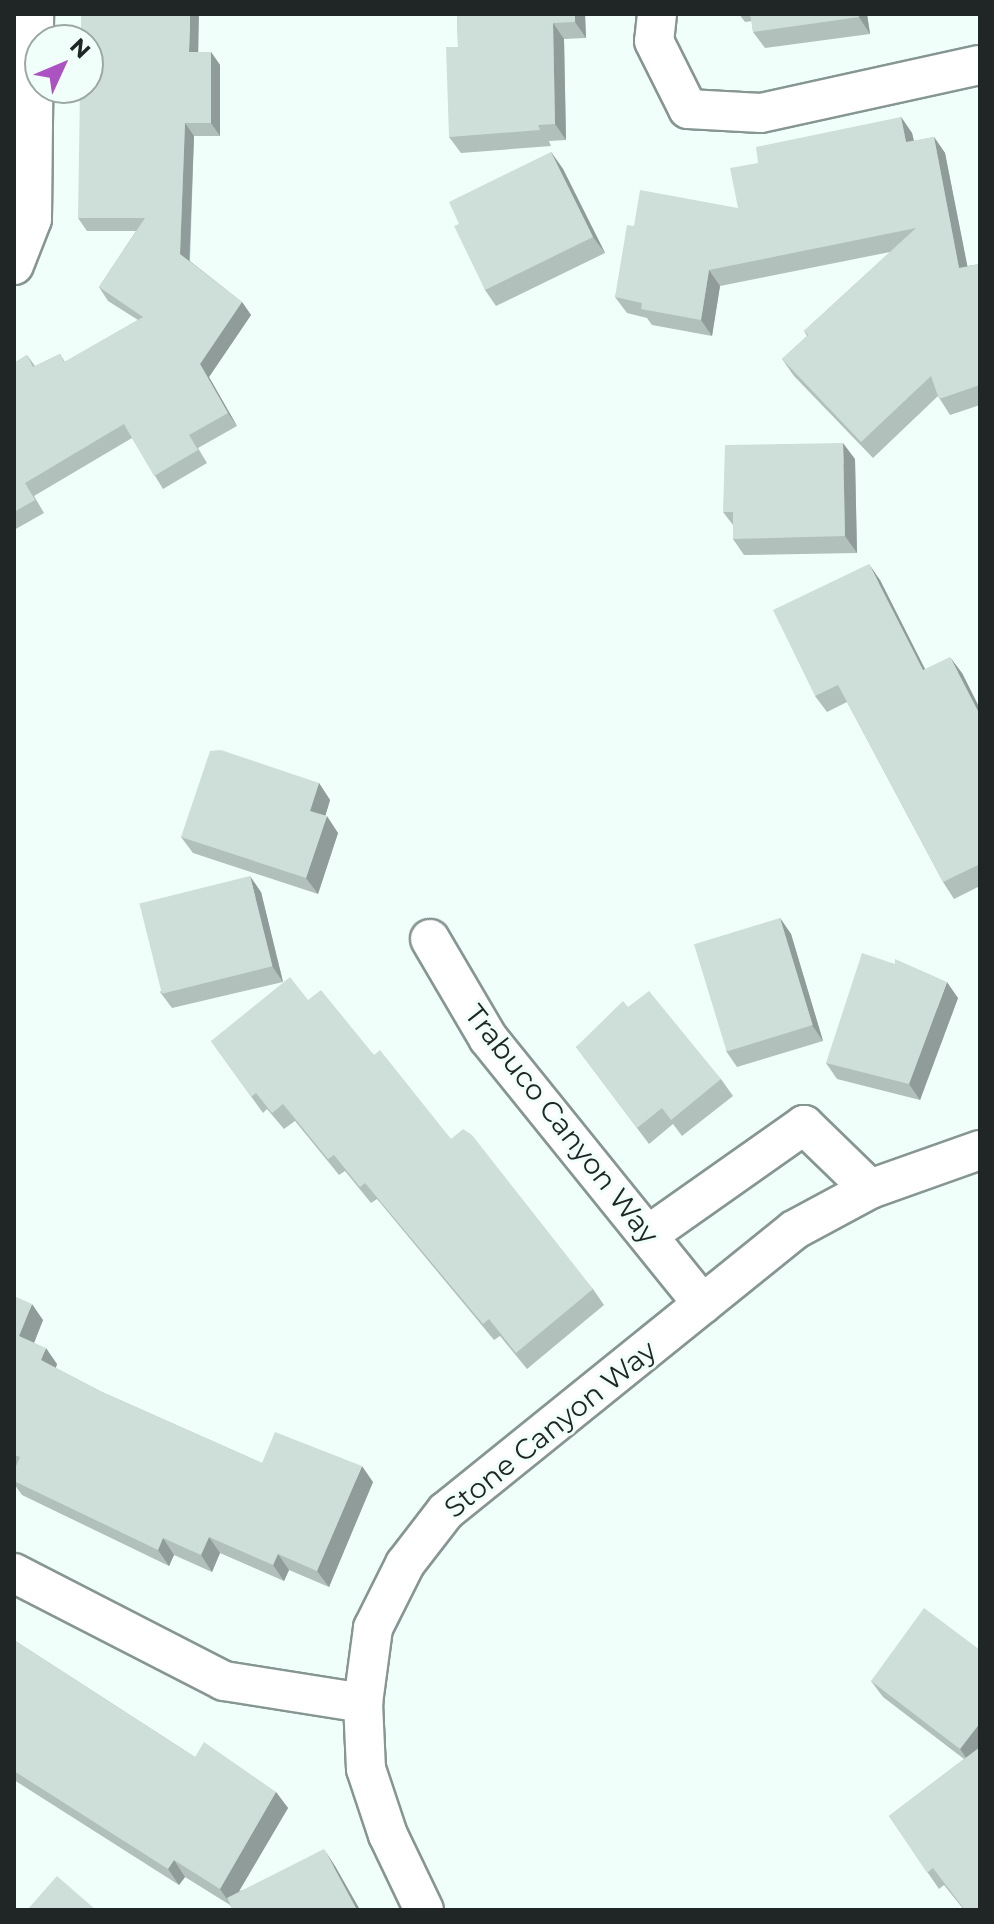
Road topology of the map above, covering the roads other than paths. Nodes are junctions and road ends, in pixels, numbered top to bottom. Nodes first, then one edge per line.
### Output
1 (34, 14) edge
2 (657, 14) edge
3 (980, 65) edge
4 (14, 265) edge
5 (430, 939) dead end
6 (980, 1150) edge
7 (870, 1189) junction
8 (648, 1235) junction
9 (703, 1304) junction
10 (14, 1573) edge
11 (363, 1703) junction
12 (424, 1910) edge

1 - 4 street
2 - 3 street
5 - 8 street, Trabuco Canyon Way
6 - 7 street, Stone Canyon Way
7 - 8 street
7 - 9 street, Stone Canyon Way
8 - 9 street, Trabuco Canyon Way
9 - 11 street, Stone Canyon Way
10 - 11 street
11 - 12 street, Stone Canyon Way

